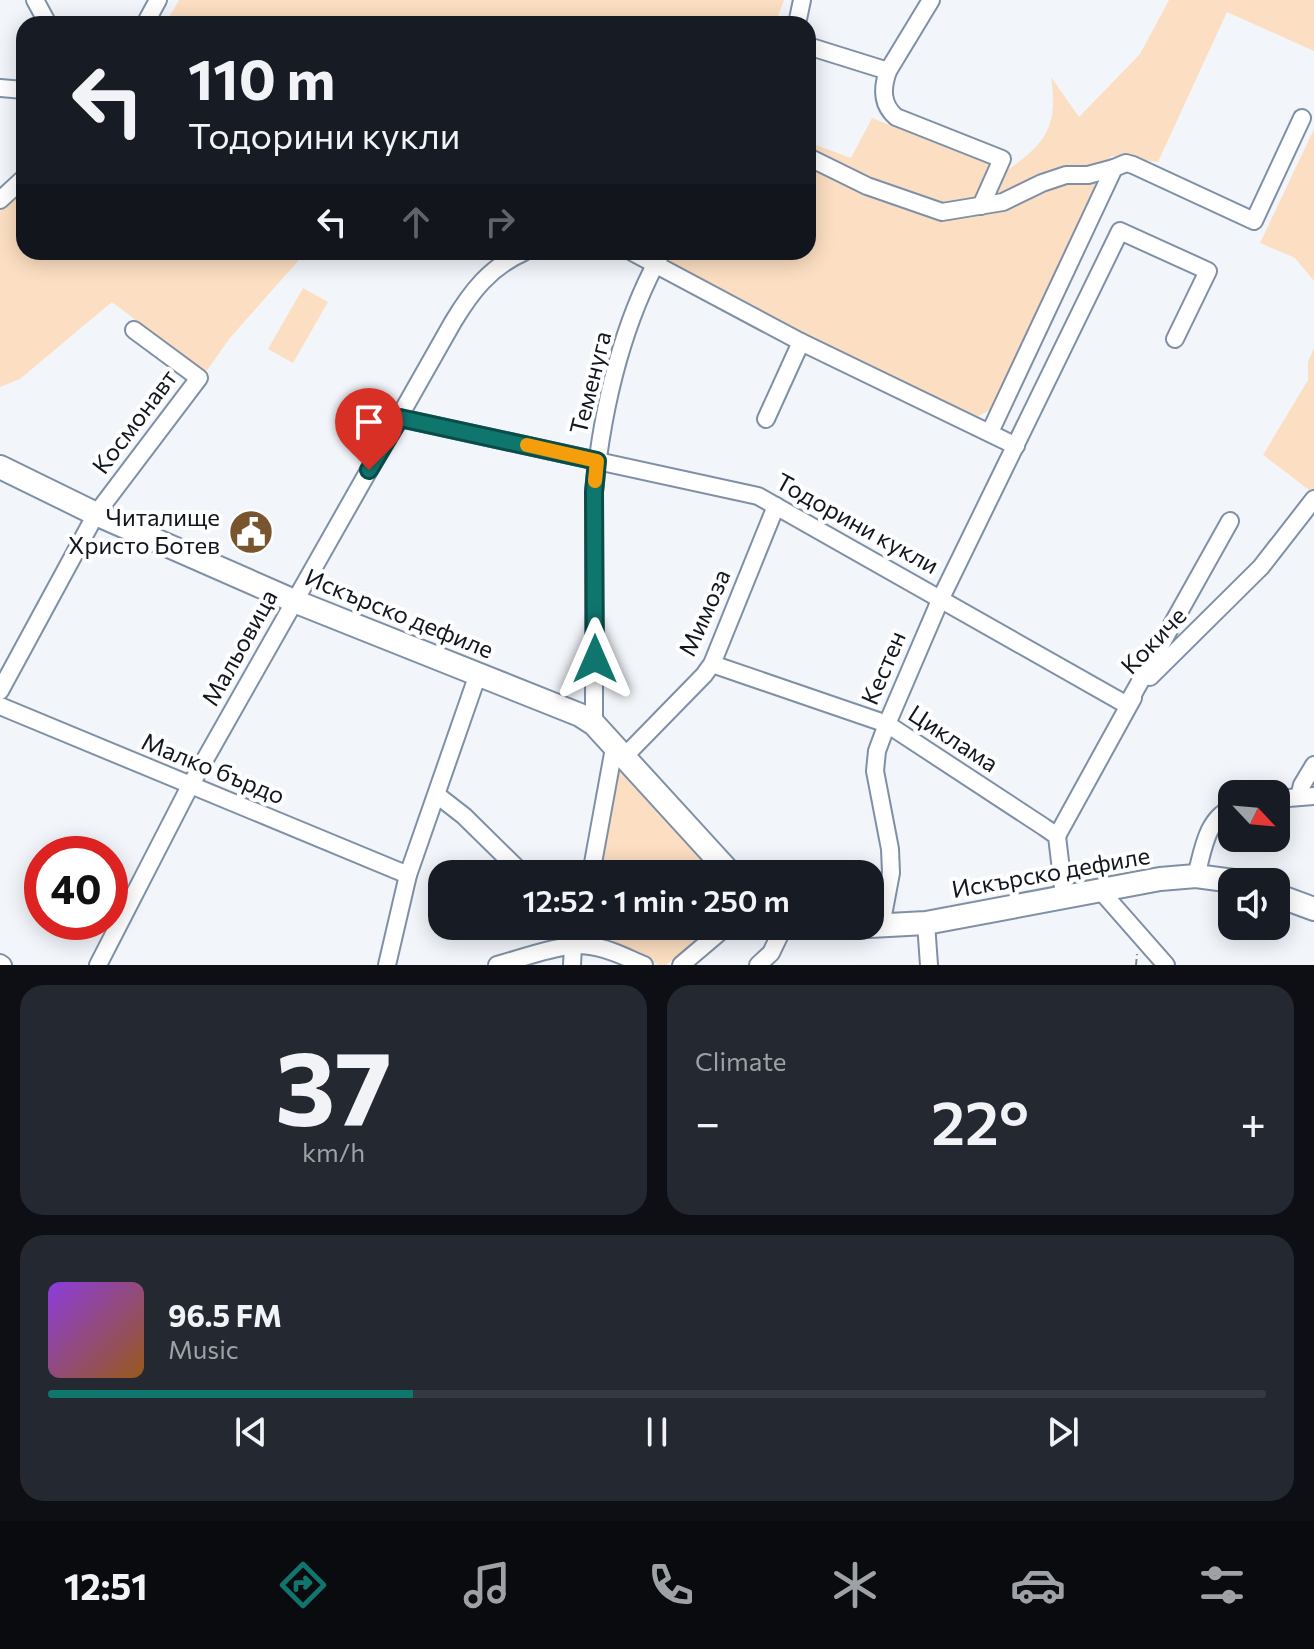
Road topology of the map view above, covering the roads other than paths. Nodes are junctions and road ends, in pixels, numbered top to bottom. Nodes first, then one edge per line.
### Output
1 (931, 0) edge
2 (816, 48) edge
3 (888, 71) junction
4 (1302, 118) dead end
5 (816, 161) edge
6 (1114, 168) junction
7 (16, 185) edge
8 (0, 200) edge
9 (981, 206) junction
10 (507, 260) edge
11 (657, 260) edge
12 (661, 260) edge
13 (134, 330) dead end
14 (1175, 339) dead end
15 (801, 342) junction
16 (400, 418) junction
17 (766, 419) dead end
18 (990, 432) junction
19 (1016, 446) junction
20 (597, 461) junction
21 (0, 467) edge
22 (1314, 499) edge
23 (776, 506) junction
24 (96, 514) junction
25 (1230, 521) dead end
26 (941, 598) junction
27 (294, 601) junction
28 (712, 664) junction
29 (478, 674) junction
30 (0, 691) edge
31 (1127, 705) junction
32 (0, 706) edge
33 (594, 724) junction
34 (887, 724) junction
35 (618, 753) junction
36 (1314, 765) edge
37 (190, 786) junction
38 (437, 795) junction
39 (1307, 797) edge
40 (1218, 816) edge
41 (1057, 836) junction
42 (509, 860) edge
43 (594, 860) edge
44 (718, 860) edge
45 (408, 875) junction
46 (1196, 876) junction
47 (1218, 877) edge
48 (1100, 890) junction
49 (1064, 896) junction
50 (884, 898) edge
51 (1290, 900) edge
52 (1314, 909) edge
53 (926, 923) junction
54 (884, 926) edge
55 (575, 940) edge
56 (710, 940) edge
57 (777, 940) edge
58 (573, 946) junction
59 (639, 964) edge
60 (98, 965) edge
61 (387, 965) edge
62 (497, 965) edge
63 (572, 965) edge
64 (681, 965) edge
65 (758, 965) edge
66 (929, 965) edge
67 (1166, 965) edge

1 - 3 street
2 - 3 street
3 - 9 street
4 - 6 street
5 - 9 street
6 - 9 street
6 - 18 street
7 - 8 street
10 - 16 street, Мальовица
11 - 20 street, Теменуга
12 - 15 street
13 - 24 street, Космонавт
14 - 19 street, Кестен
15 - 17 street
15 - 18 street
16 - 20 street, Тодорини кукли
16 - 27 street, Мальовица
18 - 19 street
19 - 26 street, Кестен
20 - 23 street, Тодорини кукли
20 - 33 street, Теменуга
21 - 24 main road, Искърско дефиле
22 - 31 street, Кокиче
23 - 26 street, Тодорини кукли
23 - 28 street, Мимоза
24 - 27 main road, Искърско дефиле
24 - 30 street, Космонавт
25 - 31 street
26 - 31 street, Тодорини кукли
26 - 34 street, Кестен
27 - 29 main road, Искърско дефиле
27 - 37 street, Мальовица
28 - 34 street, Циклама
28 - 35 street, Мимоза
29 - 33 main road, Искърско дефиле
29 - 38 street
31 - 41 street, Кокиче
32 - 37 street, Малко бърдо
33 - 35 main road, Искърско дефиле
34 - 41 street, Циклама
34 - 50 street, Кестен
35 - 43 street
35 - 44 main road, Искърско дефиле
36 - 39 street
37 - 45 street, Малко бърдо
37 - 60 street, Мальовица
38 - 42 street
38 - 45 street
40 - 46 street
41 - 49 street
45 - 61 street
46 - 47 main road, Искърско дефиле
46 - 48 main road, Искърско дефиле
48 - 49 main road, Искърско дефиле
48 - 67 street
49 - 53 main road, Искърско дефиле
51 - 52 main road
53 - 54 main road, Искърско дефиле
53 - 66 street
55 - 58 street
56 - 64 street
57 - 65 street
58 - 59 street
58 - 62 street
58 - 63 street

